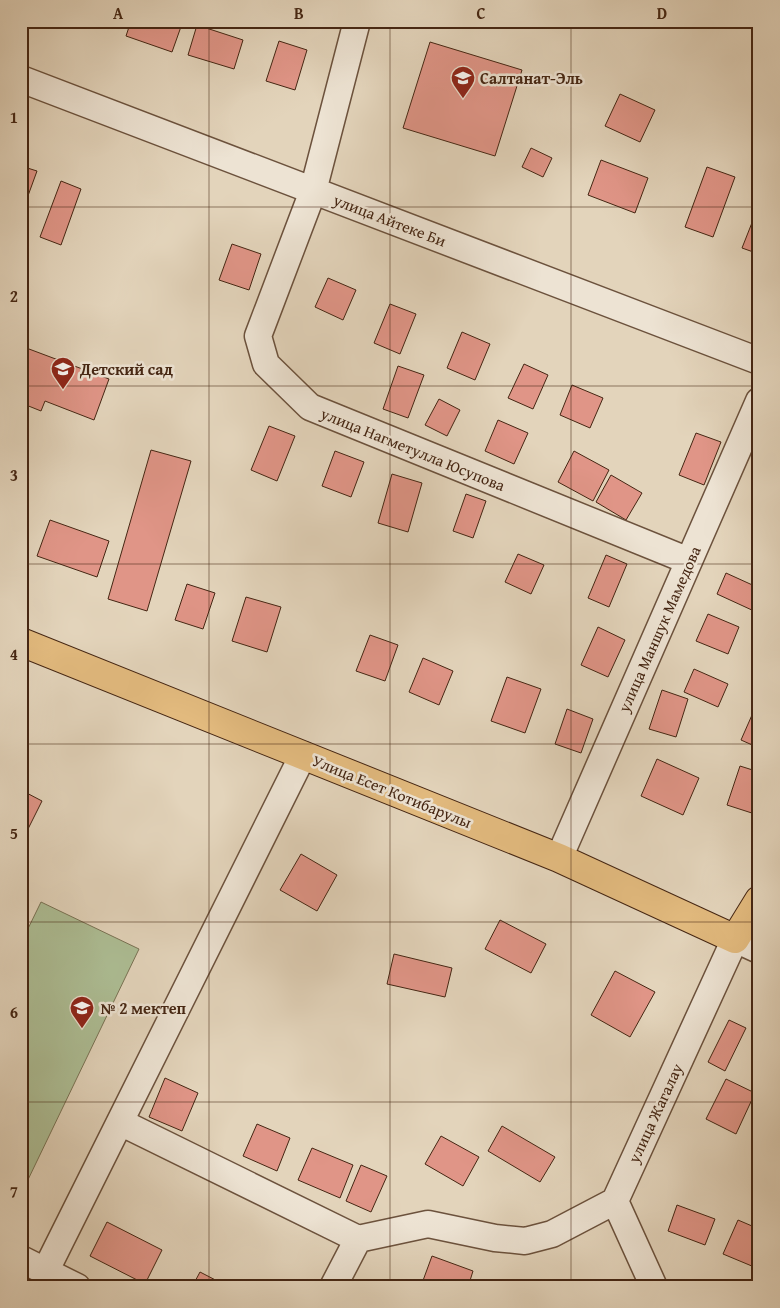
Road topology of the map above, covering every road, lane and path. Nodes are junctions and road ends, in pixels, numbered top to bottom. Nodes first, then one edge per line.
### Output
1 (357, 21) edge
2 (21, 79) edge
3 (313, 190) junction
4 (759, 361) edge
5 (759, 400) edge
6 (689, 561) junction
7 (21, 642) edge
8 (303, 755) junction
9 (559, 858) junction
10 (759, 900) edge
11 (747, 944) edge
12 (120, 1122) junction
13 (615, 1201) junction
14 (358, 1239) junction
15 (21, 1259) edge
16 (46, 1270) junction
17 (77, 1287) edge
18 (333, 1287) edge
19 (654, 1287) edge

1 - 3 street, улица Нагметулла Юсупова
2 - 3 street, улица Айтеке Би
3 - 4 street, улица Айтеке Би
3 - 6 street, улица Нагметулла Юсупова
5 - 6 street, улица Маншук Мамедова
6 - 9 street, улица Маншук Мамедова
7 - 8 main road, Улица Есет Котибарулы
8 - 9 main road, Улица Есет Котибарулы
8 - 12 street
9 - 11 main road, Улица Есет Котибарулы
10 - 11 main road
11 - 13 street, улица Жагалау
12 - 14 street
12 - 16 street
13 - 14 street
13 - 19 street
14 - 18 street
15 - 16 street
16 - 17 street

